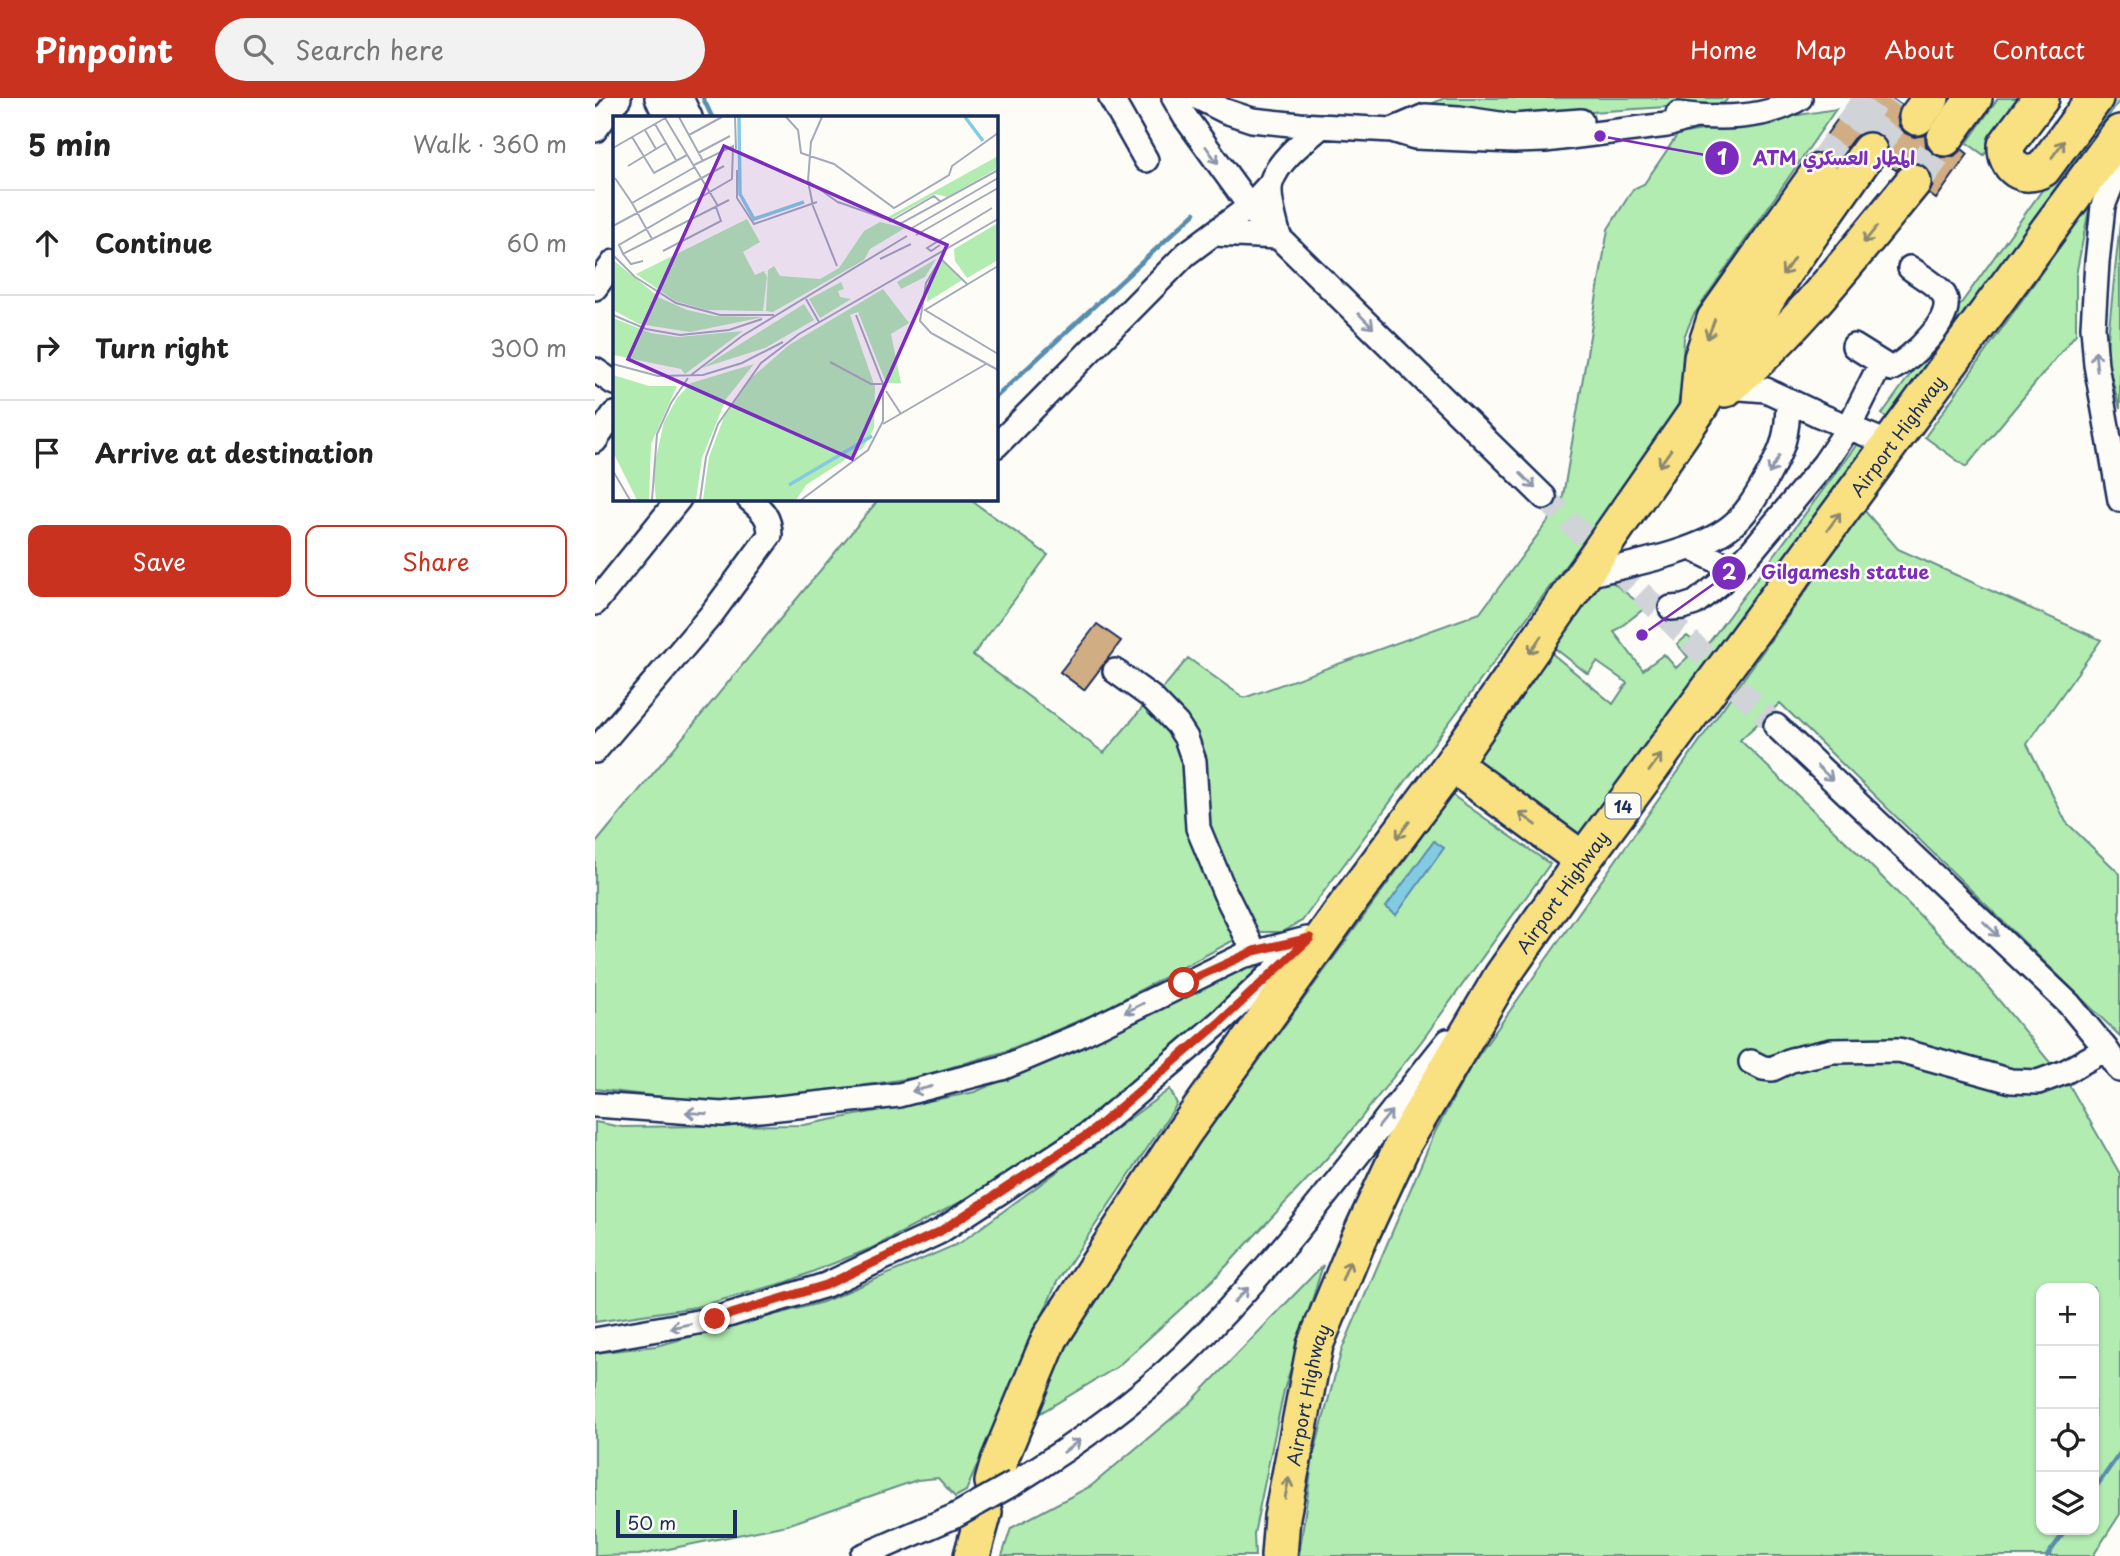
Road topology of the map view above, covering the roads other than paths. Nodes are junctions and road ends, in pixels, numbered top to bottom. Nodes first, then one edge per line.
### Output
1 (619, 98) edge
2 (657, 98) edge
3 (681, 98) edge
4 (1111, 98) edge
5 (1174, 98) edge
6 (1199, 98) edge
7 (1800, 98) edge
8 (1974, 98) edge
9 (2042, 98) edge
10 (2095, 98) edge
11 (1736, 107) edge
12 (666, 116) edge
13 (690, 116) edge
14 (1322, 126) junction
15 (595, 130) edge
16 (2120, 133) edge
17 (1945, 138) tunnel mouth
18 (1146, 160) dead end
19 (2120, 163) edge
20 (1819, 172) tunnel mouth
21 (1913, 183) tunnel mouth
22 (1270, 184) junction
23 (2115, 188) edge
24 (1249, 207) junction
25 (1214, 234) junction
26 (1279, 237) junction
27 (613, 263) edge
28 (1910, 268) dead end
29 (595, 288) edge
30 (1780, 337) junction
31 (1854, 346) dead end
32 (1880, 365) junction
33 (595, 370) edge
34 (613, 382) edge
35 (1728, 387) junction
36 (1788, 400) junction
37 (1697, 411) junction
38 (613, 415) edge
39 (1849, 427) junction
40 (595, 441) edge
41 (1890, 444) junction
42 (997, 445) edge
43 (1544, 497) tunnel mouth
44 (678, 500) edge
45 (750, 500) edge
46 (2120, 500) edge
47 (1691, 548) junction
48 (1734, 569) junction
49 (1583, 576) junction
50 (595, 603) edge
51 (1671, 608) dead end
52 (1115, 671) dead end
53 (1776, 726) tunnel mouth
54 (595, 751) edge
55 (1452, 764) junction
56 (1583, 860) junction
57 (1348, 903) junction
58 (1310, 938) junction
59 (1254, 951) junction
60 (1502, 976) junction
61 (2113, 1055) edge
62 (1751, 1062) dead end
63 (2120, 1070) edge
64 (595, 1105) edge
65 (595, 1340) edge
66 (987, 1498) junction
67 (862, 1556) edge
68 (972, 1556) edge
69 (1279, 1556) edge

1 - 15 street
2 - 12 street
3 - 13 street
4 - 18 street
5 -> 24 street
6 - 14 street
7 - 11 street
8 - 17 highway
9 -> 10 highway
11 - 14 street
14 - 22 street
16 - 41 highway, Airport Highway / 14
19 - 23 street
20 -> 37 highway
21 -> 30 highway
22 - 24 street
22 - 26 street
46 -> 23 street
24 - 25 street
24 - 26 street
25 - 26 street
25 - 42 street
26 -> 43 street
27 - 29 street
28 - 32 street
30 - 35 highway
30 -> 37 highway
31 - 32 street
32 - 39 street
33 - 34 street
35 - 36 street
35 - 37 highway
36 - 39 street
36 -> 47 street
37 -> 49 highway
38 - 40 street
39 - 41 street
39 - 48 street
56 -> 41 highway, Airport Highway / 14
44 - 50 street
45 - 54 street
47 - 48 street
47 - 49 street
48 - 51 street
49 -> 55 highway
52 - 59 street
53 -> 61 street
56 -> 55 highway
55 -> 57 highway
56 - 60 highway, Airport Highway / 14
57 - 58 street
57 - 66 highway
58 - 59 street
58 -> 65 street
59 -> 64 street
66 -> 60 street
69 -> 60 highway, Airport Highway / 14
61 - 62 street
61 - 63 street
66 - 67 street
66 - 68 highway

